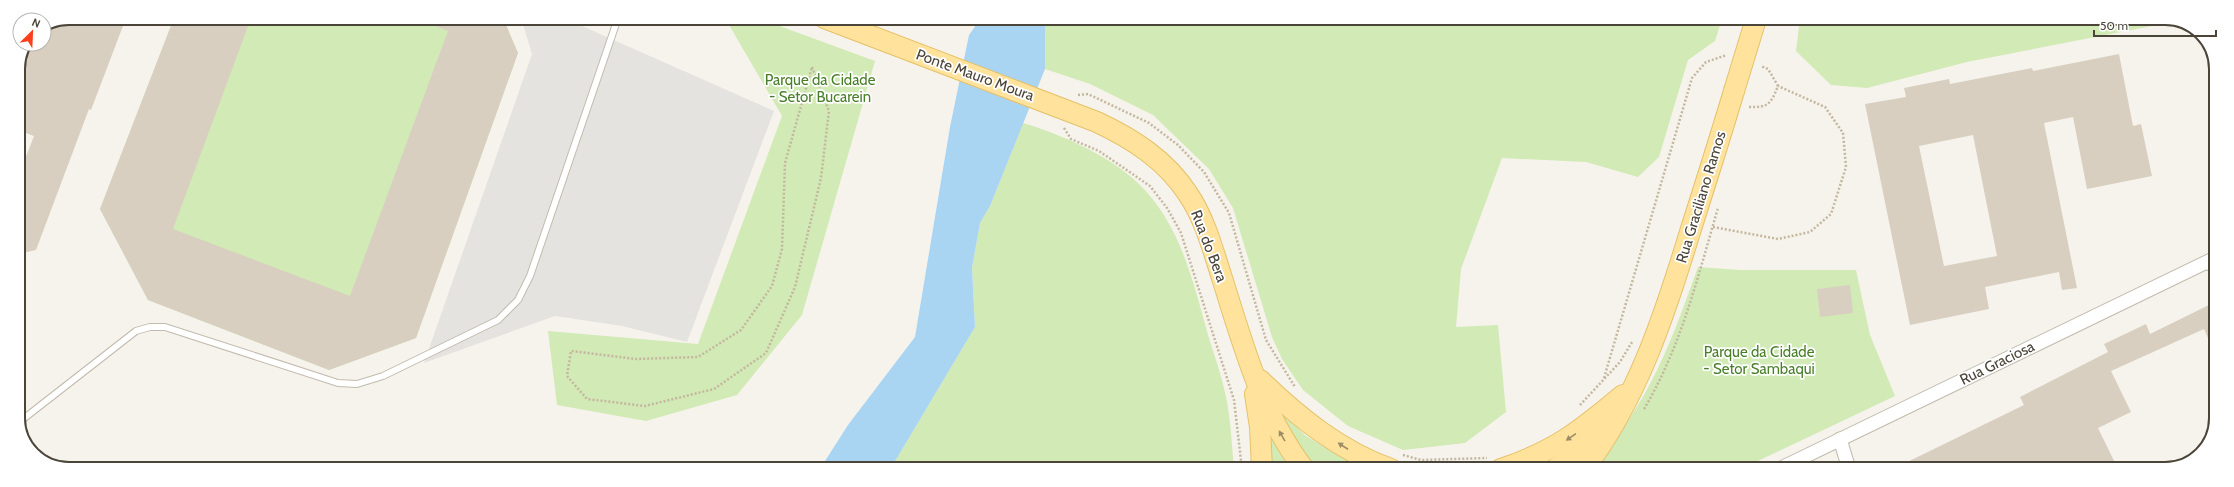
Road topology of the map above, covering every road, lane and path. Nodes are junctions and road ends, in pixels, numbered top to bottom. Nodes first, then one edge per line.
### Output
1 (616, 25) edge
2 (843, 25) edge
3 (1754, 25) edge
4 (1732, 56) dead end
5 (1754, 62) dead end
6 (812, 67) joint
7 (1778, 86) junction
8 (1074, 96) dead end
9 (1045, 101) joint
10 (1749, 107) dead end
11 (1062, 126) dead end
12 (1713, 227) dead end
13 (2209, 261) edge
14 (2203, 264) junction
15 (2209, 267) edge
16 (1252, 372) junction
17 (1639, 373) junction
18 (1604, 381) dead end
19 (1296, 388) dead end
20 (1622, 395) junction
21 (25, 418) edge
22 (1840, 439) junction
23 (1241, 462) edge
24 (1262, 462) edge
25 (1299, 462) edge
26 (1396, 462) edge
27 (1471, 462) edge
28 (1505, 462) edge
29 (1564, 462) edge
30 (1589, 462) edge
31 (1793, 462) edge
32 (1847, 462) edge

1 - 21 lane
2 - 9 main road, Ponte Mauro Moura
3 - 17 main road, Rua Graciliano Ramos, bridge
4 - 18 path
5 - 7 path
6 - 6 path
7 - 10 path
7 - 12 path
8 - 19 path
9 - 16 main road, Rua do Bera
11 - 23 path
13 - 14 street, Rua Graciosa
14 - 15 lane
14 - 22 street, Rua Graciosa
16 - 24 main road, Rua do Bera
25 -> 16 main road, Rua do Bera
26 -> 16 main road
17 - 20 main road, Rua Graciliano Ramos
17 - 30 main road, Rua Graciliano Ramos
20 -> 28 main road
20 - 29 main road, Rua Graciliano Ramos
22 - 31 street, Rua Graciosa
22 - 32 street
26 - 27 path

